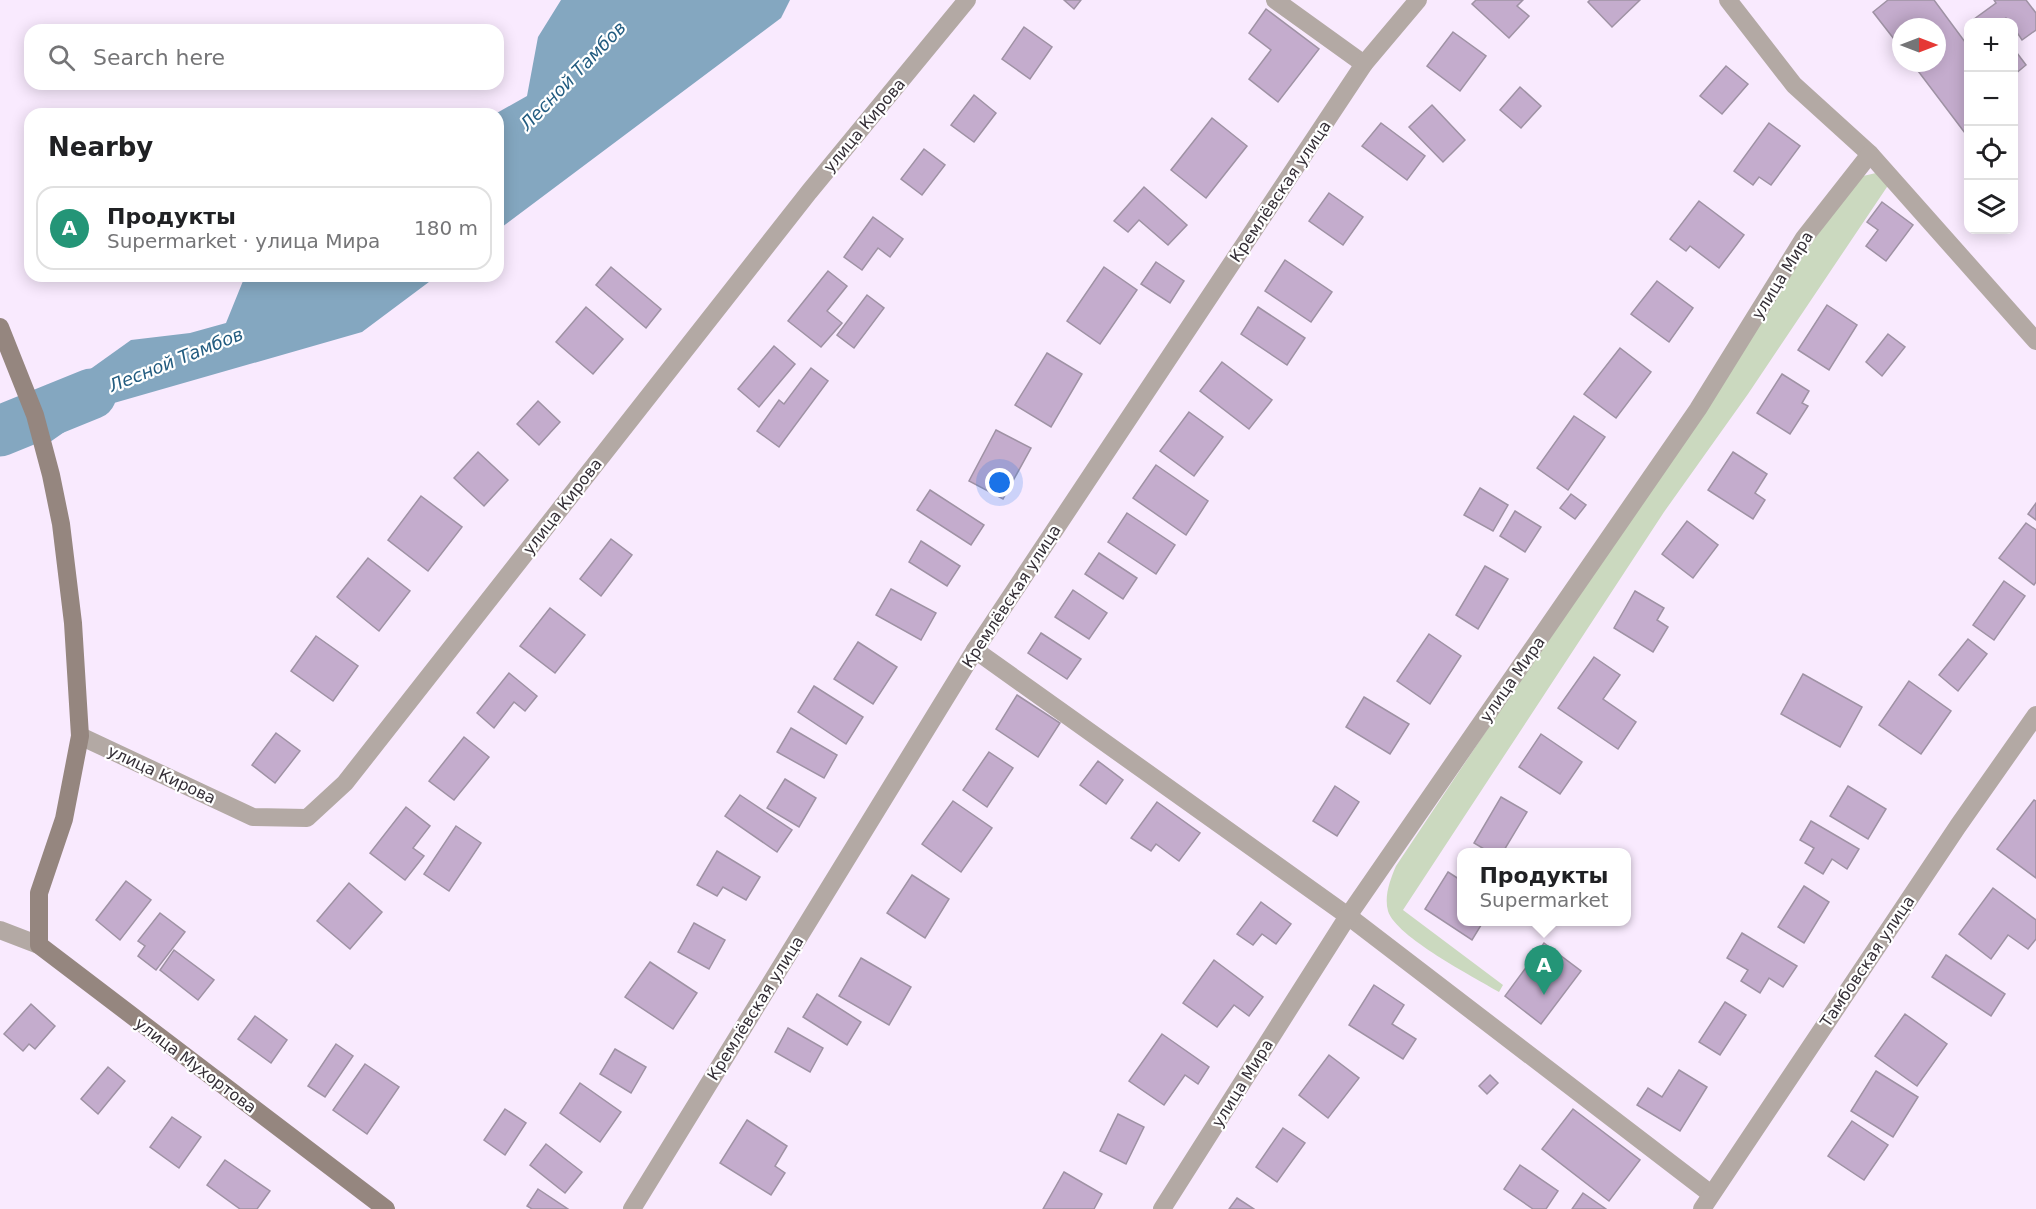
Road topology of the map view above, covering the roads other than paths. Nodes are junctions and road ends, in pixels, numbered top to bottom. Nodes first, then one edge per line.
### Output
1 (967, 0) edge
2 (1275, 0) edge
3 (1418, 0) edge
4 (1728, 0) edge
5 (1364, 64) junction
6 (1870, 154) junction
7 (0, 327) edge
8 (2036, 341) edge
9 (975, 650) junction
10 (2036, 715) edge
11 (80, 736) junction
12 (1348, 916) junction
13 (0, 930) edge
14 (39, 945) junction
15 (1706, 1202) edge
16 (386, 1209) edge
17 (632, 1209) edge
18 (1162, 1209) edge

1 - 11 street, улица Кирова
2 - 5 street
3 - 5 street, Кремлёвская улица
4 - 6 street
5 - 9 street, Кремлёвская улица
6 - 8 street
6 - 12 street, улица Мира
7 - 11 street
9 - 12 street
9 - 17 street, Кремлёвская улица
10 - 15 street, Тамбовская улица
11 - 14 street
12 - 15 street
12 - 18 street, улица Мира
13 - 14 street, улица Мухортова
14 - 16 street, улица Мухортова

